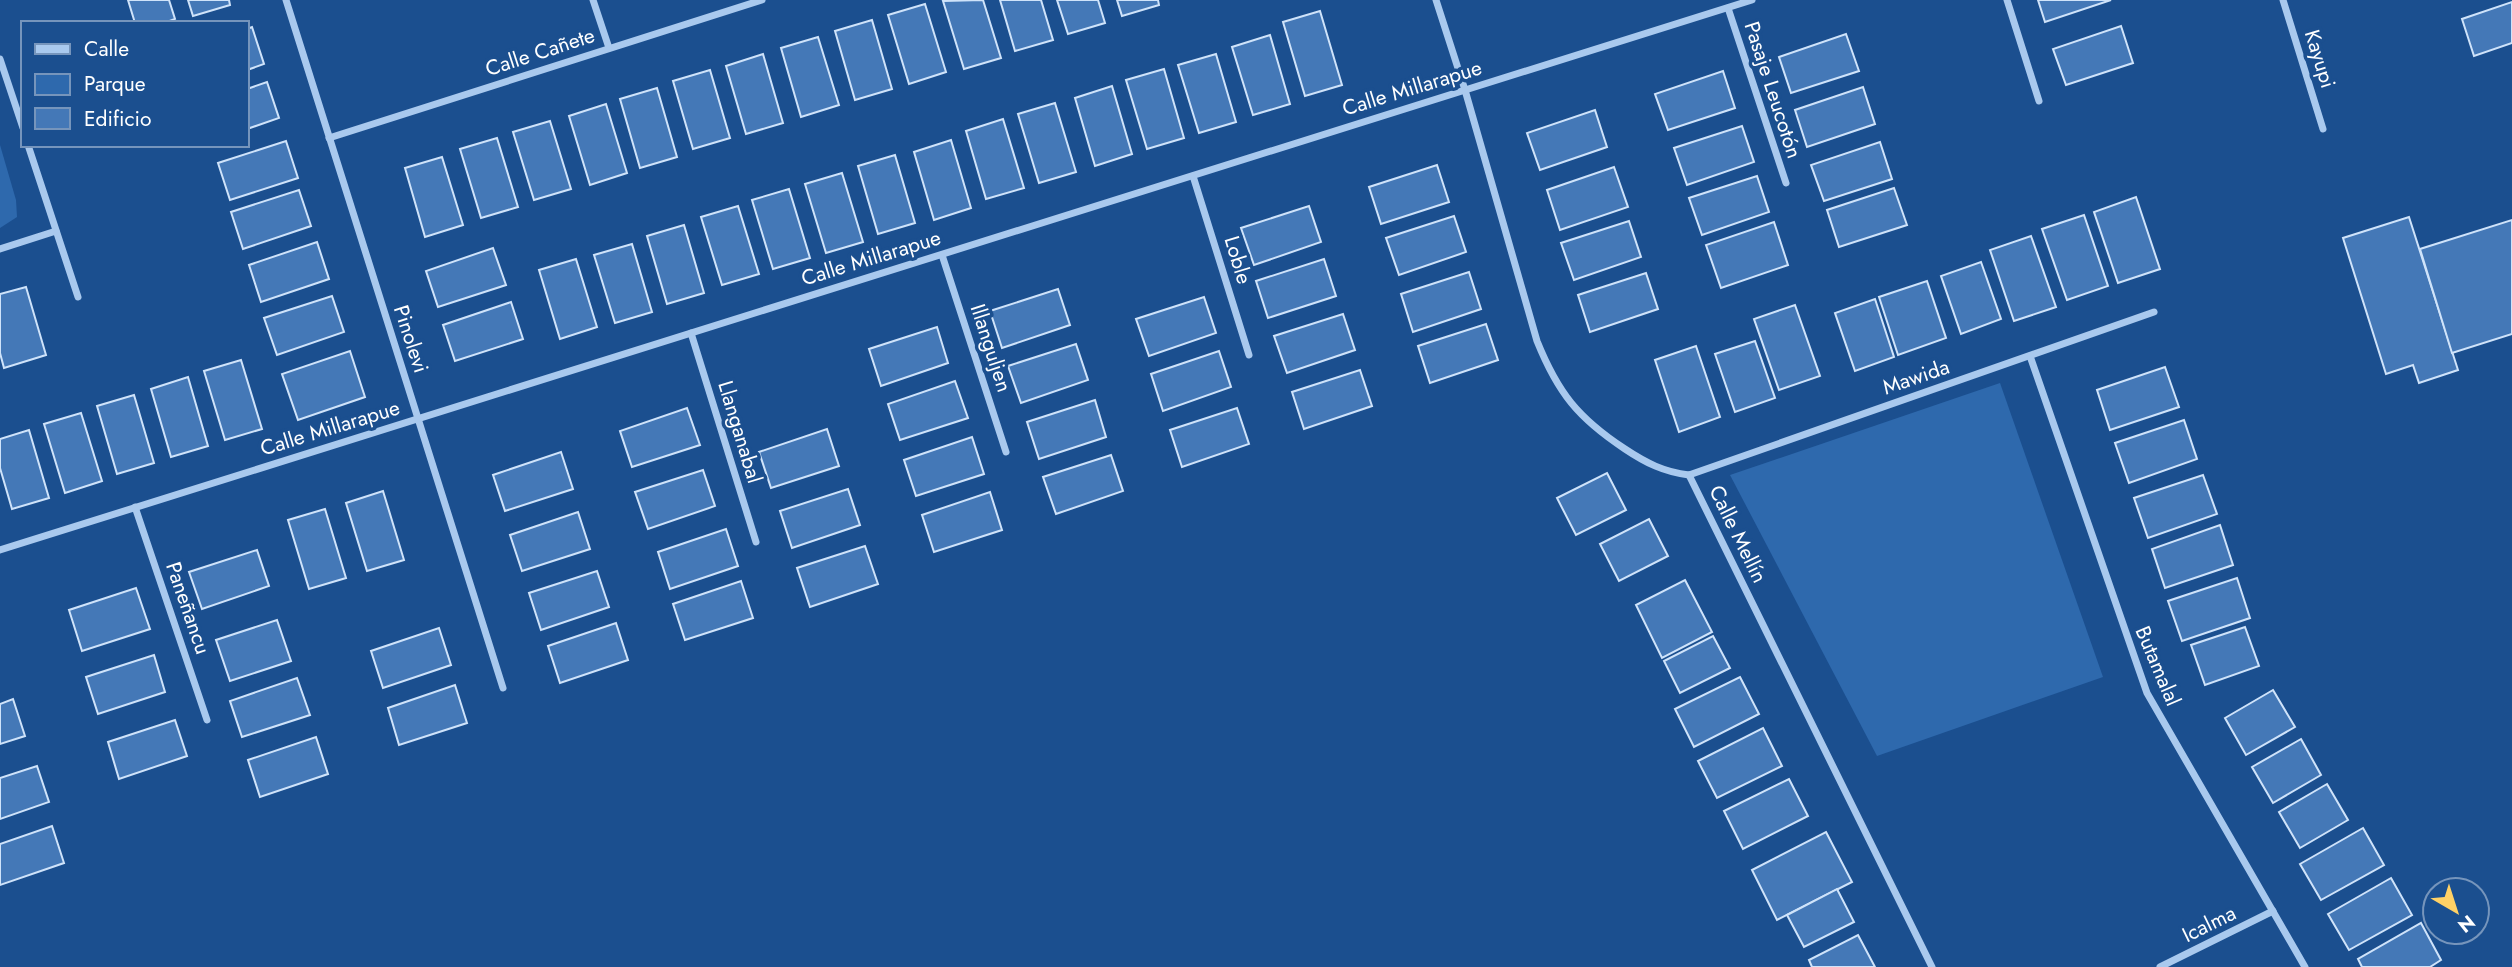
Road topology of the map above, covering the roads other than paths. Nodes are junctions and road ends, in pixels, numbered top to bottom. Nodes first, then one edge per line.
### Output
1 (286, 0) edge
2 (593, 0) edge
3 (762, 0) edge
4 (1436, 0) edge
5 (1752, 0) edge
6 (2007, 0) edge
7 (2283, 0) edge
8 (1728, 8) junction
9 (609, 48) junction
10 (0, 59) edge
11 (1465, 90) junction
12 (2039, 101) dead end
13 (21, 122) edge
14 (2323, 129) dead end
15 (329, 138) junction
16 (29, 147) edge
17 (1193, 176) junction
18 (1786, 183) dead end
19 (56, 231) junction
20 (0, 249) edge
21 (942, 255) junction
22 (78, 297) dead end
23 (2154, 312) dead end
24 (691, 333) junction
25 (1249, 355) dead end
26 (2031, 356) junction
27 (418, 419) junction
28 (1006, 452) dead end
29 (1689, 475) junction
30 (135, 507) junction
31 (756, 542) dead end
32 (0, 550) edge
33 (503, 688) dead end
34 (207, 720) dead end
35 (2273, 911) junction
36 (1932, 967) edge
37 (2160, 967) edge
38 (2305, 967) edge

1 - 15 street, Pinolevi
2 - 9 street
3 - 9 street, Calle Cañete
4 - 11 street, Calle Mellín
5 - 8 street, Calle Millarapue
6 - 12 street
7 - 14 street, Kayupi
8 - 11 street, Calle Millarapue
8 - 18 street, Pasaje Leucotón
9 - 15 street, Calle Cañete
10 - 13 street
11 - 17 street, Calle Millarapue
11 - 29 street, Calle Mellín
15 - 27 street, Pinolevi
16 - 19 street
17 - 21 street, Calle Millarapue
17 - 25 street, Loble
19 - 20 street
19 - 22 street
21 - 24 street, Calle Millarapue
21 - 28 street, Illanguljen
23 - 26 street, Mawida
24 - 27 street, Calle Millarapue
24 - 31 street, Llanganabal
26 - 29 street, Mawida
26 - 35 street, Butamalal
27 - 30 street, Calle Millarapue
27 - 33 street, Pinolevi
29 - 36 street, Calle Mellín
30 - 32 street, Calle Millarapue
30 - 34 street, Paneñancu
35 - 37 street, Icalma
35 - 38 street, Butamalal

